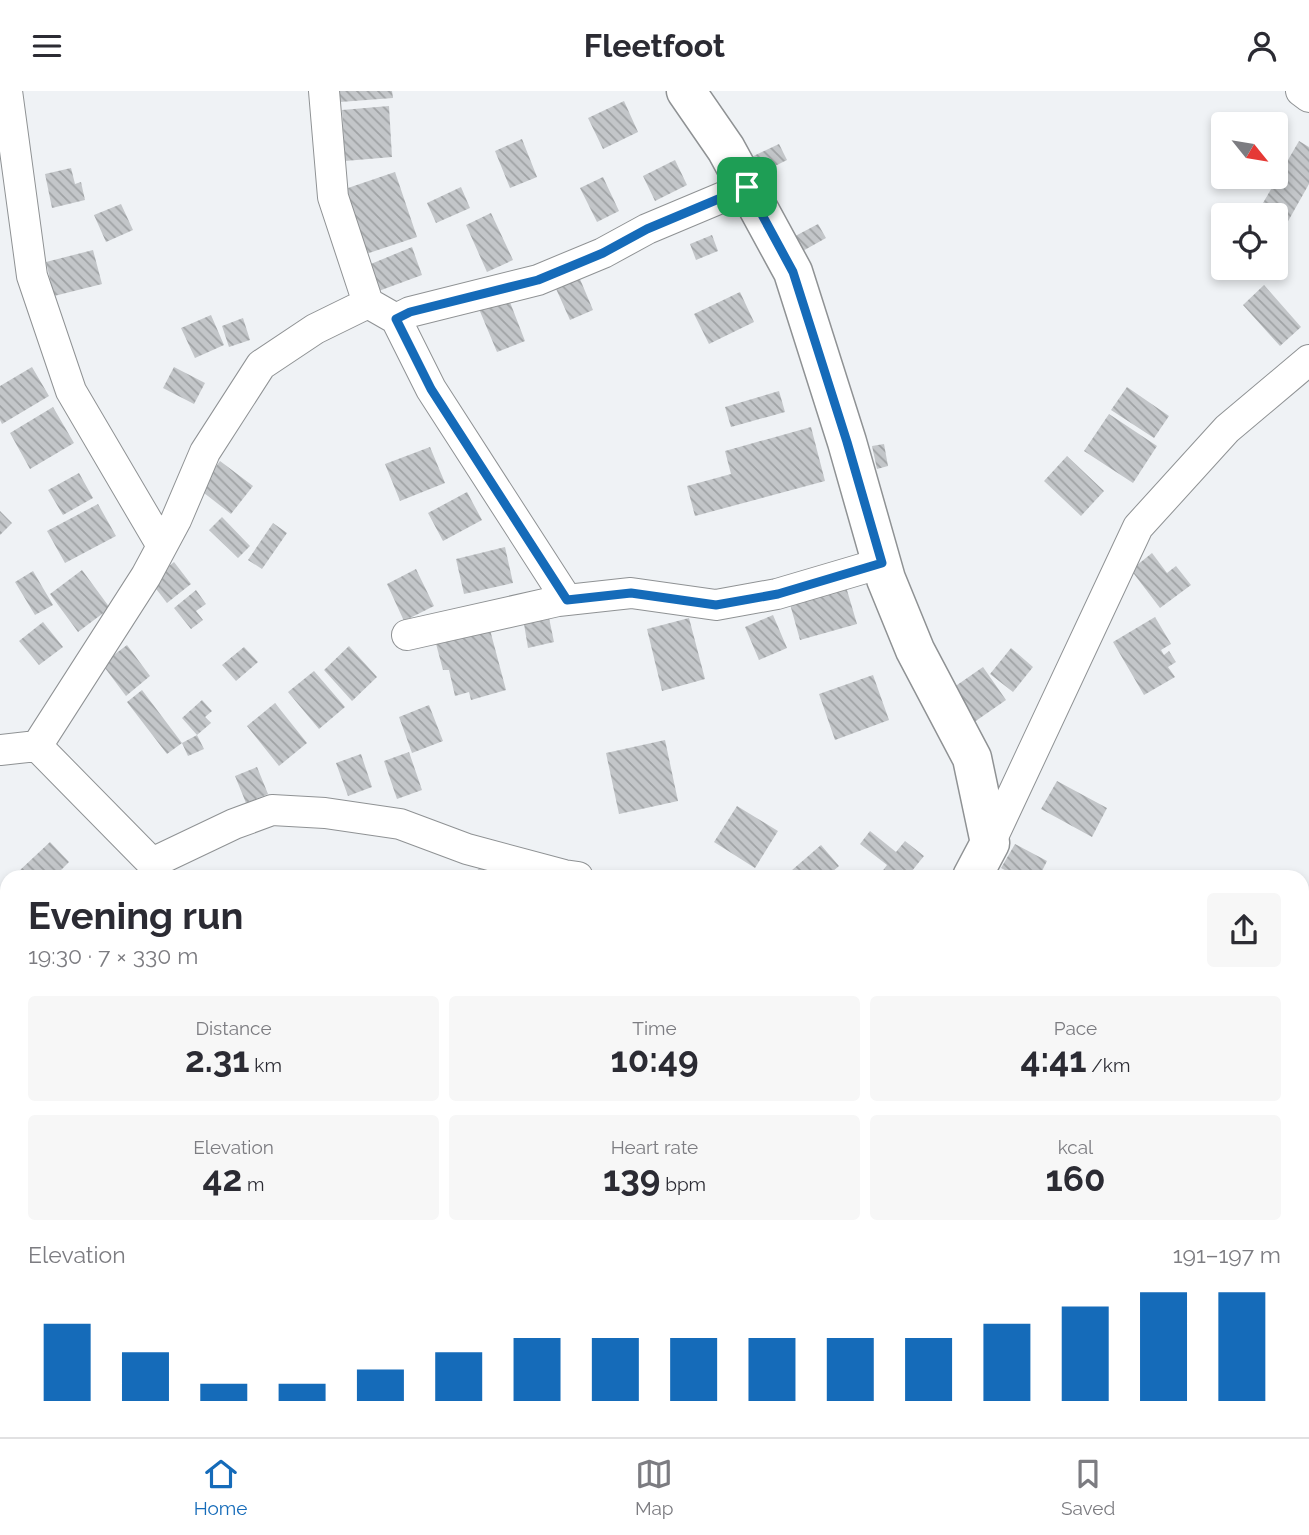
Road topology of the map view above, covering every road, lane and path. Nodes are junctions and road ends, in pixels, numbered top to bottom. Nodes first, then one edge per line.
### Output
1 (7, 91) edge
2 (324, 91) edge
3 (686, 91) edge
4 (1301, 91) edge
5 (1309, 97) edge
6 (747, 187) junction
7 (23, 213) junction
8 (0, 232) edge
9 (368, 303) junction
10 (396, 319) junction
11 (1309, 360) edge
12 (162, 546) junction
13 (882, 563) junction
14 (567, 600) junction
15 (407, 635) dead end
16 (37, 746) junction
17 (0, 750) edge
18 (990, 843) junction
19 (155, 870) edge
20 (545, 870) edge
21 (976, 870) edge

1 - 7 street
2 - 9 street
3 - 6 street
4 - 5 street
6 - 10 street
6 - 13 street
7 - 8 street
7 - 12 street
9 - 10 street
9 - 12 street
10 - 14 street
11 - 18 street
12 - 16 street
13 - 14 street
13 - 18 street
14 - 15 street
16 - 17 street
16 - 19 street
18 - 21 street
19 - 20 street

